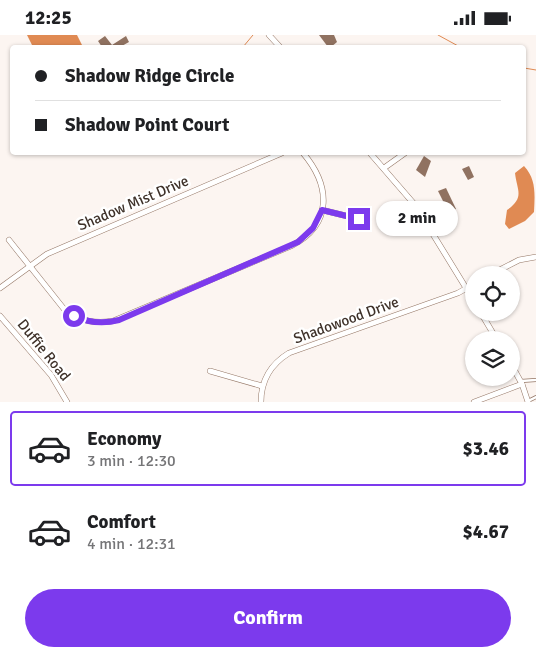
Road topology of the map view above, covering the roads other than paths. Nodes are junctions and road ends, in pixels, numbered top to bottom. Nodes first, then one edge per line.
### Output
1 (270, 35) edge
2 (278, 45) edge
3 (277, 155) edge
4 (305, 155) edge
5 (372, 155) edge
6 (402, 155) edge
7 (384, 168) junction
8 (322, 210) junction
9 (359, 219) dead end
10 (9, 240) dead end
11 (536, 257) edge
12 (29, 265) junction
13 (507, 266) edge
14 (465, 287) edge
15 (0, 288) edge
16 (465, 289) edge
17 (0, 316) edge
18 (210, 371) dead end
19 (536, 380) edge
20 (521, 383) junction
21 (262, 386) junction
22 (536, 397) edge
23 (528, 401) edge
24 (67, 402) edge
25 (261, 402) edge
26 (474, 402) edge

1 - 2 street
3 - 12 street, Shadow Mist Drive
4 - 8 street
5 - 7 street
6 - 7 street
7 - 14 street
8 - 9 street
8 - 12 street
10 - 12 street
11 - 13 street
12 - 15 street, Shadow Mist Drive
16 - 21 street, Shadowood Drive
17 - 24 street, Duffie Road
18 - 21 street
19 - 20 lane
20 - 23 street
20 - 26 street
21 - 25 street, Shadowood Drive
22 - 23 lane

